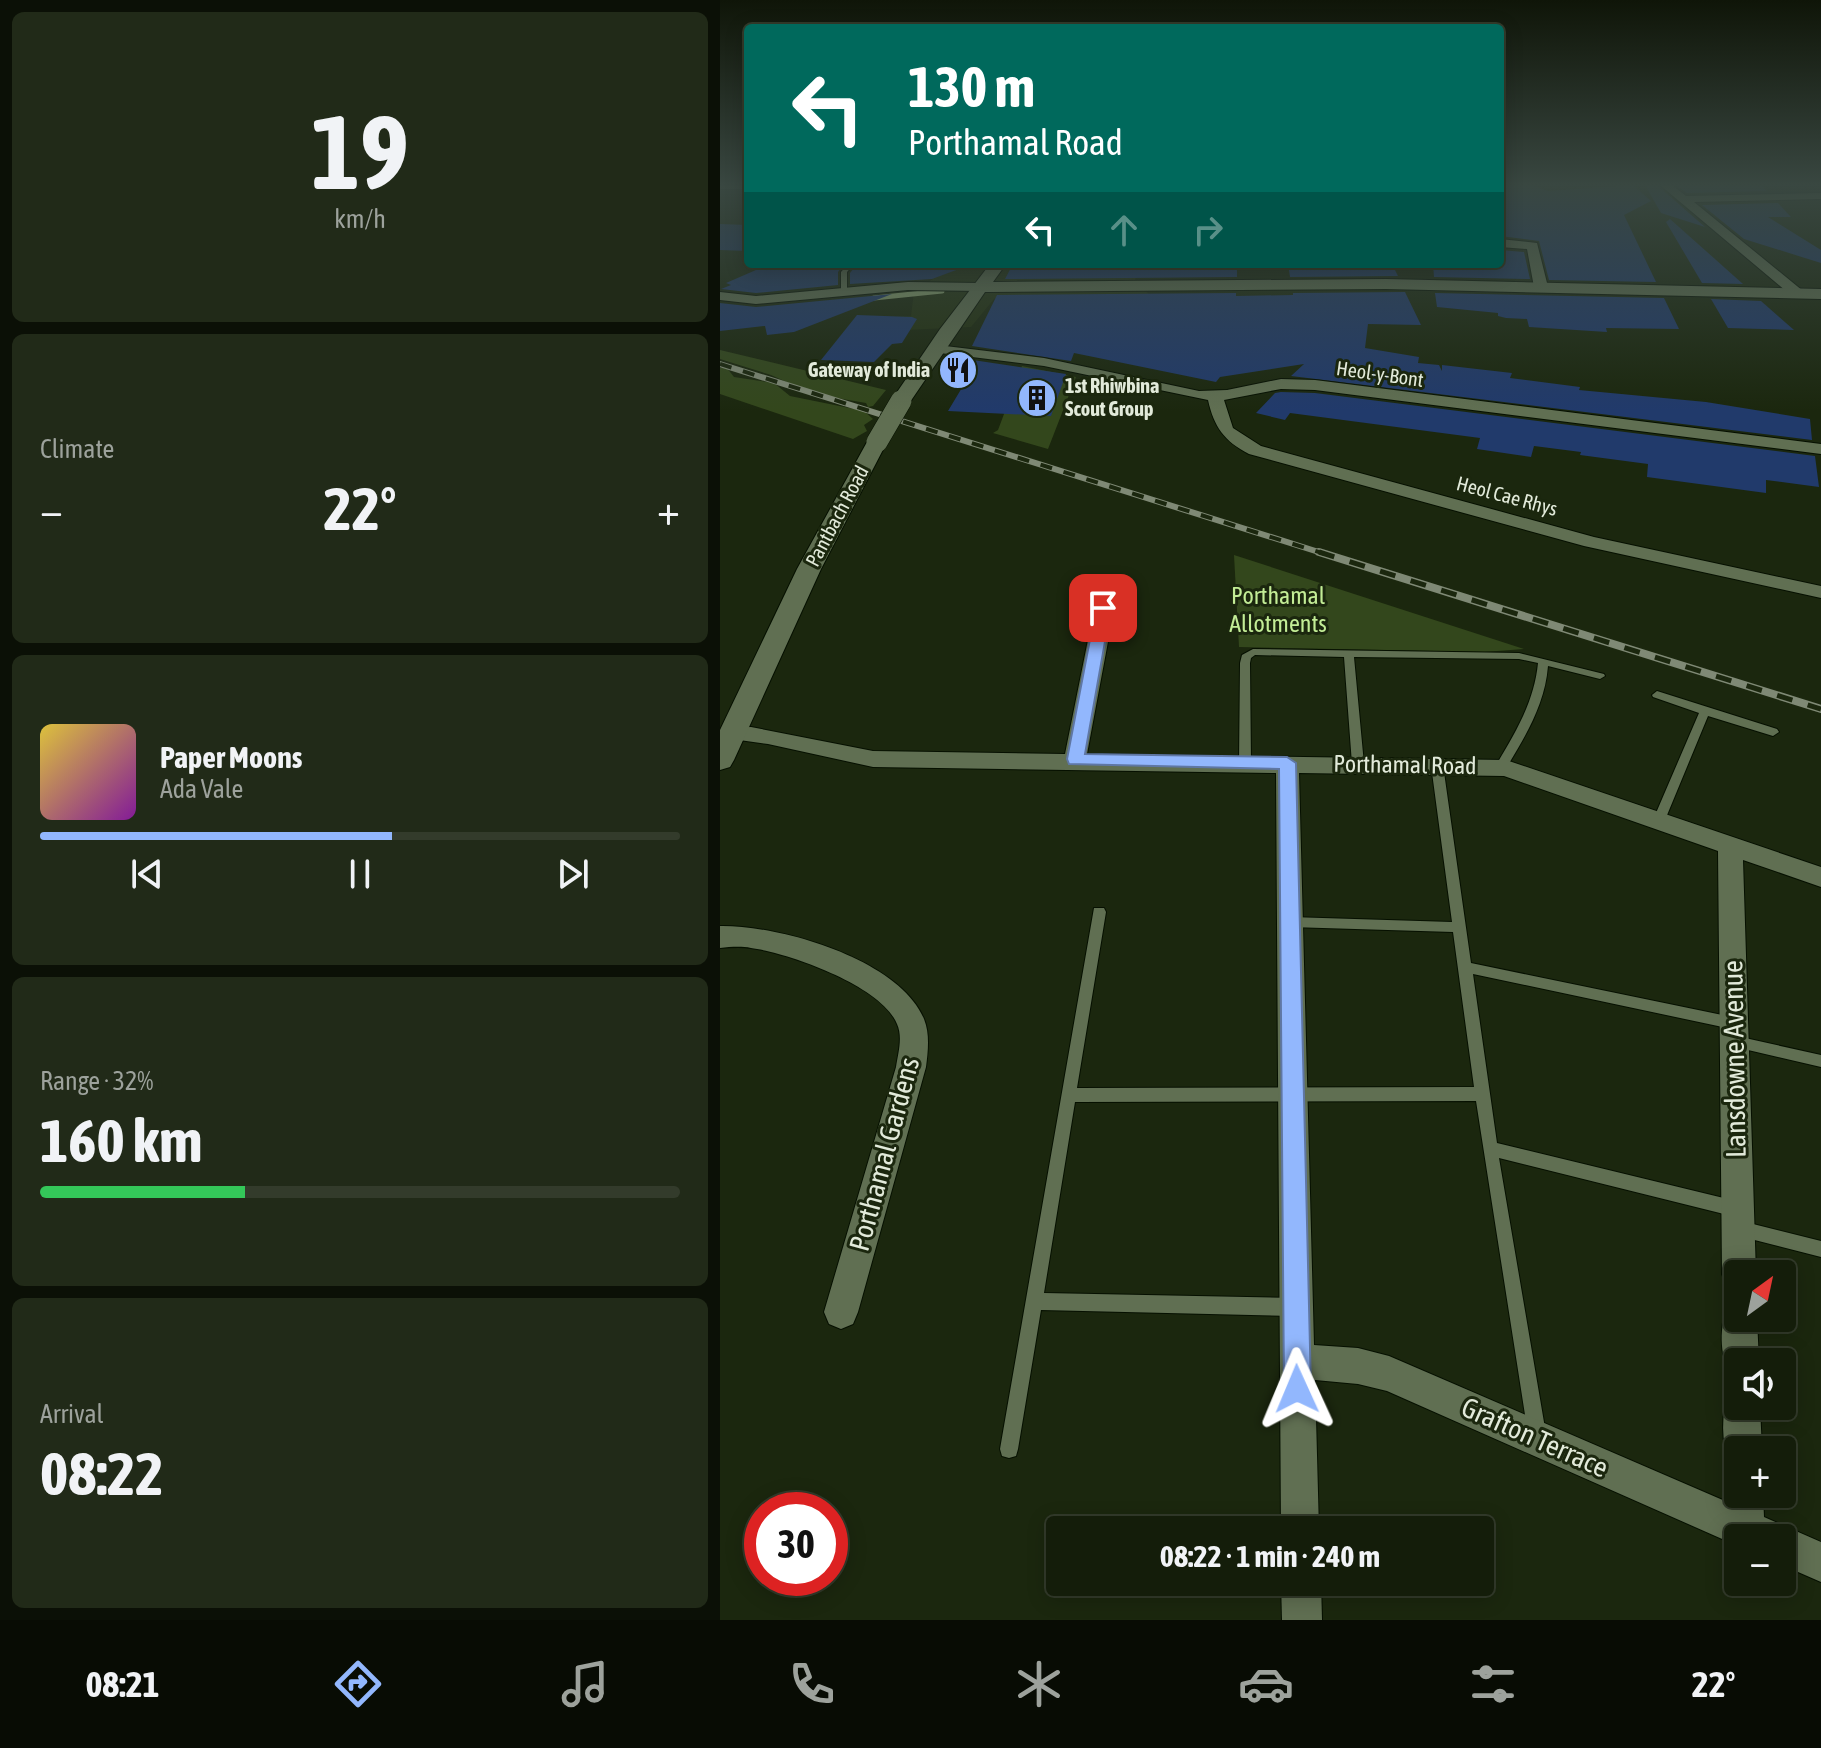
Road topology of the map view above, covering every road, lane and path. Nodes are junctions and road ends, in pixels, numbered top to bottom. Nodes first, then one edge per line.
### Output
1 (1536, 261) edge
2 (1758, 261) edge
3 (848, 268) edge
4 (990, 268) edge
5 (980, 287) junction
6 (1541, 287) junction
7 (844, 292) junction
8 (1798, 294) junction
9 (1821, 294) edge
10 (720, 296) edge
11 (937, 349) junction
12 (1215, 396) junction
13 (1821, 449) edge
14 (1083, 582) dead end
15 (1821, 592) edge
16 (1349, 654) junction
17 (1543, 661) junction
18 (1600, 676) dead end
19 (1657, 695) dead end
20 (1705, 711) junction
21 (1773, 732) dead end
22 (733, 733) junction
23 (1075, 759) junction
24 (720, 760) edge
25 (1245, 763) junction
26 (1287, 763) junction
27 (1358, 764) junction
28 (1437, 765) junction
29 (1501, 767) junction
30 (1659, 820) junction
31 (1730, 845) junction
32 (1821, 877) edge
33 (1099, 912) dead end
34 (1289, 922) junction
35 (1458, 927) junction
36 (720, 937) edge
37 (1464, 967) junction
38 (1732, 1032) junction
39 (1821, 1061) edge
40 (1482, 1094) junction
41 (1068, 1095) junction
42 (1292, 1095) junction
43 (1490, 1149) junction
44 (1738, 1219) junction
45 (1821, 1249) edge
46 (1739, 1260) edge
47 (1035, 1301) junction
48 (1296, 1307) junction
49 (841, 1312) dead end
50 (1297, 1361) junction
51 (1538, 1439) junction
52 (1009, 1449) dead end
53 (1300, 1516) edge
54 (1752, 1520) edge
55 (1796, 1551) edge
56 (1821, 1562) edge
57 (1301, 1596) edge
58 (1302, 1620) edge

1 - 6 street
2 - 8 street
3 - 7 lane
4 - 5 street, Pantbach Road
5 - 6 street
5 - 7 street
5 - 11 street, Pantbach Road
6 - 8 street
7 - 10 street
8 - 9 street
11 - 12 street, Heol-y-Bont
11 - 22 street, Pantbach Road, bridge
12 - 13 street, Heol-y-Bont
12 - 15 street, Heol Cae Rhys
14 - 23 street
16 - 17 lane
16 - 25 lane
16 - 27 lane
17 - 18 lane
17 - 29 lane
19 - 20 lane
20 - 21 lane
20 - 30 lane
22 - 23 street, Porthamal Road
22 - 24 street, Pantbach Road
23 - 25 street, Porthamal Road
25 - 26 street, Porthamal Road
26 - 27 street, Porthamal Road
26 - 34 street
27 - 28 street, Porthamal Road
28 - 29 street, Porthamal Road
28 - 35 lane
29 - 30 street, Porthamal Road
30 - 31 street, Porthamal Road
31 - 32 street, Porthamal Road
31 - 38 street, Lansdowne Avenue
33 - 41 lane
34 - 35 lane
34 - 42 street
35 - 37 lane
36 - 49 street, Porthamal Gardens
37 - 38 lane
37 - 40 lane
38 - 39 lane
38 - 44 street, Lansdowne Avenue
40 - 42 lane
40 - 43 lane
41 - 42 lane
41 - 47 lane
42 - 48 street
43 - 44 lane
43 - 51 lane
44 - 45 lane
44 - 46 street, Lansdowne Avenue
47 - 48 lane
47 - 52 lane
48 - 50 street
50 - 51 street, Grafton Terrace
50 - 53 street
51 - 54 street, Grafton Terrace
55 - 56 street
57 - 58 street

